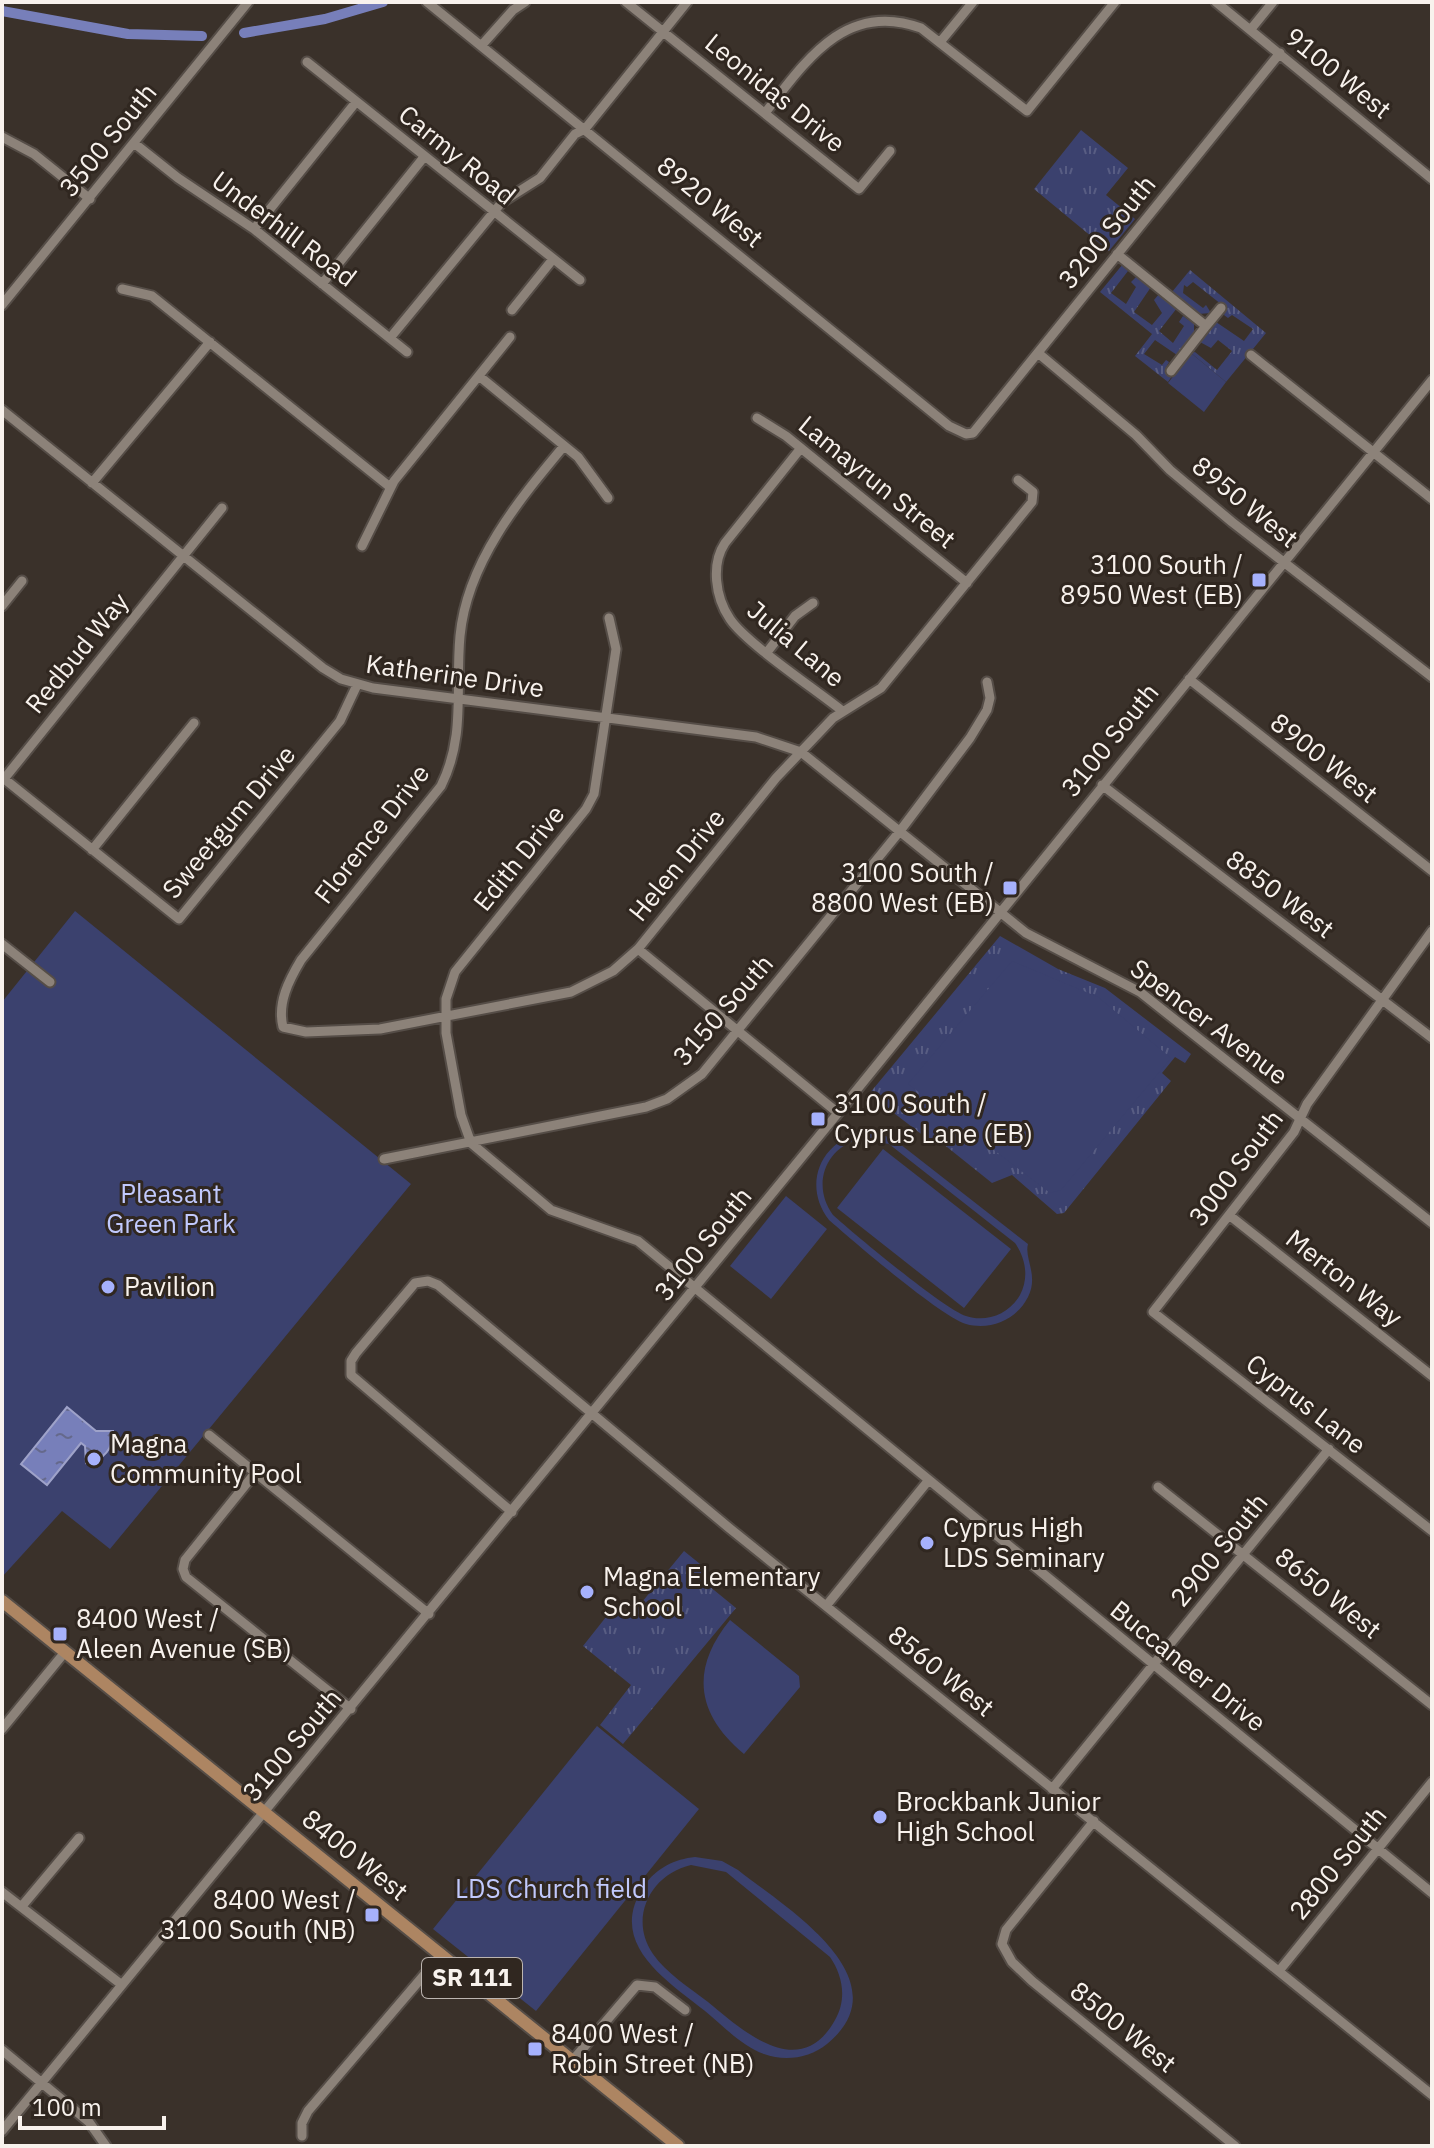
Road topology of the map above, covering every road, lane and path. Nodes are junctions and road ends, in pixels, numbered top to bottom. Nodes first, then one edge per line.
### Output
1 (248, 2) edge
2 (427, 2) edge
3 (525, 2) edge
4 (626, 2) edge
5 (687, 2) edge
6 (973, 2) edge
7 (1115, 2) edge
8 (1216, 2) edge
9 (1273, 2) edge
10 (1251, 29) junction
11 (663, 31) junction
12 (941, 41) junction
13 (481, 46) junction
14 (1280, 53) junction
15 (307, 62) dead end
16 (356, 102) junction
17 (765, 113) junction
18 (585, 129) junction
19 (2, 137) edge
20 (134, 143) junction
21 (890, 151) dead end
22 (424, 157) junction
23 (1432, 179) edge
24 (90, 199) junction
25 (494, 212) junction
26 (254, 229) junction
27 (1117, 254) junction
28 (553, 259) junction
29 (580, 280) dead end
30 (322, 284) junction
31 (122, 289) dead end
32 (2, 305) edge
33 (1221, 308) dead end
34 (512, 310) dead end
35 (1206, 326) junction
36 (510, 337) dead end
37 (390, 338) junction
38 (210, 342) junction
39 (407, 352) dead end
40 (1038, 353) junction
41 (1251, 355) dead end
42 (1171, 371) dead end
43 (479, 376) junction
44 (1432, 380) edge
45 (2, 410) edge
46 (757, 418) dead end
47 (966, 434) joint
48 (564, 446) junction
49 (801, 448) junction
50 (1373, 453) junction
51 (1018, 480) dead end
52 (92, 483) junction
53 (390, 487) junction
54 (608, 498) dead end
55 (1432, 499) edge
56 (222, 508) dead end
57 (362, 546) dead end
58 (184, 556) junction
59 (1285, 562) junction
60 (22, 581) dead end
61 (967, 583) junction
62 (813, 603) dead end
63 (2, 606) edge
64 (609, 618) dead end
65 (768, 651) junction
66 (1432, 677) edge
67 (1189, 679) junction
68 (987, 682) dead end
69 (357, 685) junction
70 (461, 700) junction
71 (841, 710) junction
72 (606, 719) junction
73 (194, 723) dead end
74 (801, 752) junction
75 (3, 778) edge
76 (1102, 785) junction
77 (900, 831) junction
78 (92, 850) junction
79 (1432, 871) edge
80 (1001, 913) junction
81 (1432, 931) edge
82 (2, 944) edge
83 (638, 949) junction
84 (50, 982) dead end
85 (1383, 1000) junction
86 (445, 1014) junction
87 (283, 1027) joint
88 (737, 1031) junction
89 (1432, 1038) edge
90 (838, 1113) junction
91 (1301, 1120) junction
92 (471, 1143) junction
93 (384, 1159) dead end
94 (1229, 1215) junction
95 (1432, 1223) edge
96 (694, 1289) junction
97 (1153, 1312) joint
98 (1432, 1376) edge
99 (593, 1413) junction
100 (209, 1435) dead end
101 (1329, 1449) junction
102 (255, 1473) junction
103 (928, 1481) junction
104 (1158, 1487) dead end
105 (512, 1512) junction
106 (1432, 1531) edge
107 (1243, 1554) junction
108 (2, 1601) edge
109 (826, 1606) junction
110 (429, 1614) junction
111 (65, 1652) junction
112 (1153, 1665) junction
113 (1432, 1705) edge
114 (351, 1709) junction
115 (2, 1729) edge
116 (1432, 1782) edge
117 (1052, 1789) junction
118 (264, 1811) junction
119 (1094, 1821) junction
120 (79, 1838) dead end
121 (1378, 1849) junction
122 (2, 1892) edge
123 (1432, 1893) edge
124 (22, 1906) junction
125 (442, 1954) junction
126 (1279, 1971) junction
127 (122, 1985) junction
128 (685, 2010) dead end
129 (2, 2050) edge
130 (573, 2060) junction
131 (42, 2083) junction
132 (1432, 2095) edge
133 (2, 2131) edge
134 (302, 2136) dead end
135 (106, 2146) edge
136 (678, 2146) edge
137 (1235, 2146) edge

1 - 20 street, 3500 South
2 - 13 street, 8920 West
3 - 13 street
4 - 11 street, Leonidas Drive
5 - 11 street
6 - 12 street
7 - 12 street
8 - 10 street, 9100 West
9 - 10 street
10 - 14 street, 9100 West
11 - 17 street, Leonidas Drive
11 - 18 street
12 - 17 street
13 - 18 street, 8920 West
14 - 23 street, 9100 West
14 - 27 street, 3200 South
15 - 16 street, Carmy Road
16 - 22 street, Carmy Road
16 - 26 street
17 - 21 street, Leonidas Drive
18 - 25 street
18 - 47 street, 8920 West
19 - 24 street
20 - 24 street, 3500 South
20 - 26 street, Underhill Road
22 - 25 street, Carmy Road
22 - 30 street
24 - 32 street, 3500 South
25 - 28 street, Carmy Road
25 - 37 street
26 - 30 street, Underhill Road
27 - 35 street
27 - 40 street, 3200 South
28 - 29 street, Carmy Road
28 - 34 street
30 - 37 street, Underhill Road
31 - 38 street
33 - 35 street
35 - 42 street
36 - 43 street
37 - 39 street, Underhill Road
38 - 52 street
38 - 53 street
40 - 47 street, 3200 South
40 - 59 street, 8950 West
41 - 50 street
43 - 48 street
43 - 53 street
44 - 50 street, 3100 South
45 - 52 street, Katherine Drive
46 - 49 street, Lamayrun Street
48 - 54 street
48 - 70 street, Florence Drive
49 - 61 street, Lamayrun Street
49 - 65 street, Julia Lane
50 - 55 street
50 - 59 street, 3100 South
51 - 61 street, Helen Drive
52 - 58 street, Katherine Drive
53 - 57 street
56 - 58 street, Redbud Way
58 - 69 street, Katherine Drive
58 - 75 street, Redbud Way
59 - 66 street, 8950 West
59 - 67 street, 3100 South
60 - 63 street
61 - 71 street, Helen Drive
62 - 65 street
64 - 72 street, Edith Drive
65 - 71 street, Julia Lane
67 - 76 street, 3100 South
67 - 79 street, 8900 West
68 - 77 street, 3150 South
69 - 70 street, Katherine Drive
69 - 78 street, Sweetgum Drive
70 - 72 street, Katherine Drive
70 - 87 street, Florence Drive
71 - 74 street, Helen Drive
72 - 74 street, Katherine Drive
72 - 86 street, Edith Drive
73 - 78 street
74 - 77 street, Spencer Avenue
74 - 83 street, Helen Drive
75 - 78 street, Sweetgum Drive
76 - 80 street, 3100 South
76 - 85 street, 8850 West
77 - 80 street, Spencer Avenue
77 - 88 street, 3150 South
80 - 90 street, 3100 South
80 - 91 street, Spencer Avenue
81 - 85 street, 3000 South
82 - 84 street
83 - 86 street, Helen Drive
83 - 88 street
85 - 89 street, 8850 West
85 - 91 street, 3000 South
86 - 87 street, Helen Drive
86 - 92 street
88 - 90 street
88 - 92 street, 3150 South
90 - 96 street, 3100 South
91 - 94 street, 3000 South
91 - 95 street, Spencer Avenue
92 - 93 street, 3150 South
92 - 96 street, Buccaneer Drive
94 - 97 street, 3000 South
94 - 98 street, Merton Way
96 - 99 street, 3100 South
96 - 103 street, Buccaneer Drive
97 - 101 street, Cyprus Lane
99 - 105 street, 3100 South
99 - 105 street, 8560 West
99 - 109 street, 8560 West
100 - 102 street
101 - 106 street, Cyprus Lane
101 - 107 street, 2900 South
102 - 110 street
102 - 114 street
103 - 109 street
103 - 112 street, Buccaneer Drive
104 - 107 street, 8650 West
105 - 110 street, 3100 South
107 - 112 street, 2900 South
107 - 113 street, 8650 West
108 - 111 main road, 8400 West / SR 111
109 - 117 street, 8560 West
110 - 114 street, 3100 South
111 - 115 street
111 - 118 main road, 8400 West / SR 111
112 - 117 street, 2900 South
112 - 121 street, Buccaneer Drive
114 - 118 street, 3100 South
116 - 121 street, 2800 South
117 - 119 street, 8560 West
118 - 125 main road, 8400 West / SR 111
118 - 127 street, 3100 South
119 - 126 street, 8560 West
119 - 137 street, 8500 West
120 - 124 street
121 - 123 street, Buccaneer Drive
121 - 126 street, 2800 South
122 - 124 street
124 - 127 street
125 - 130 main road, 8400 West / SR 111
125 - 134 street
126 - 132 street, 8560 West
127 - 131 street, 3100 South
128 - 130 street
129 - 131 street
130 - 136 main road, 8400 West / SR 111
131 - 133 street, 3100 South
131 - 135 street

